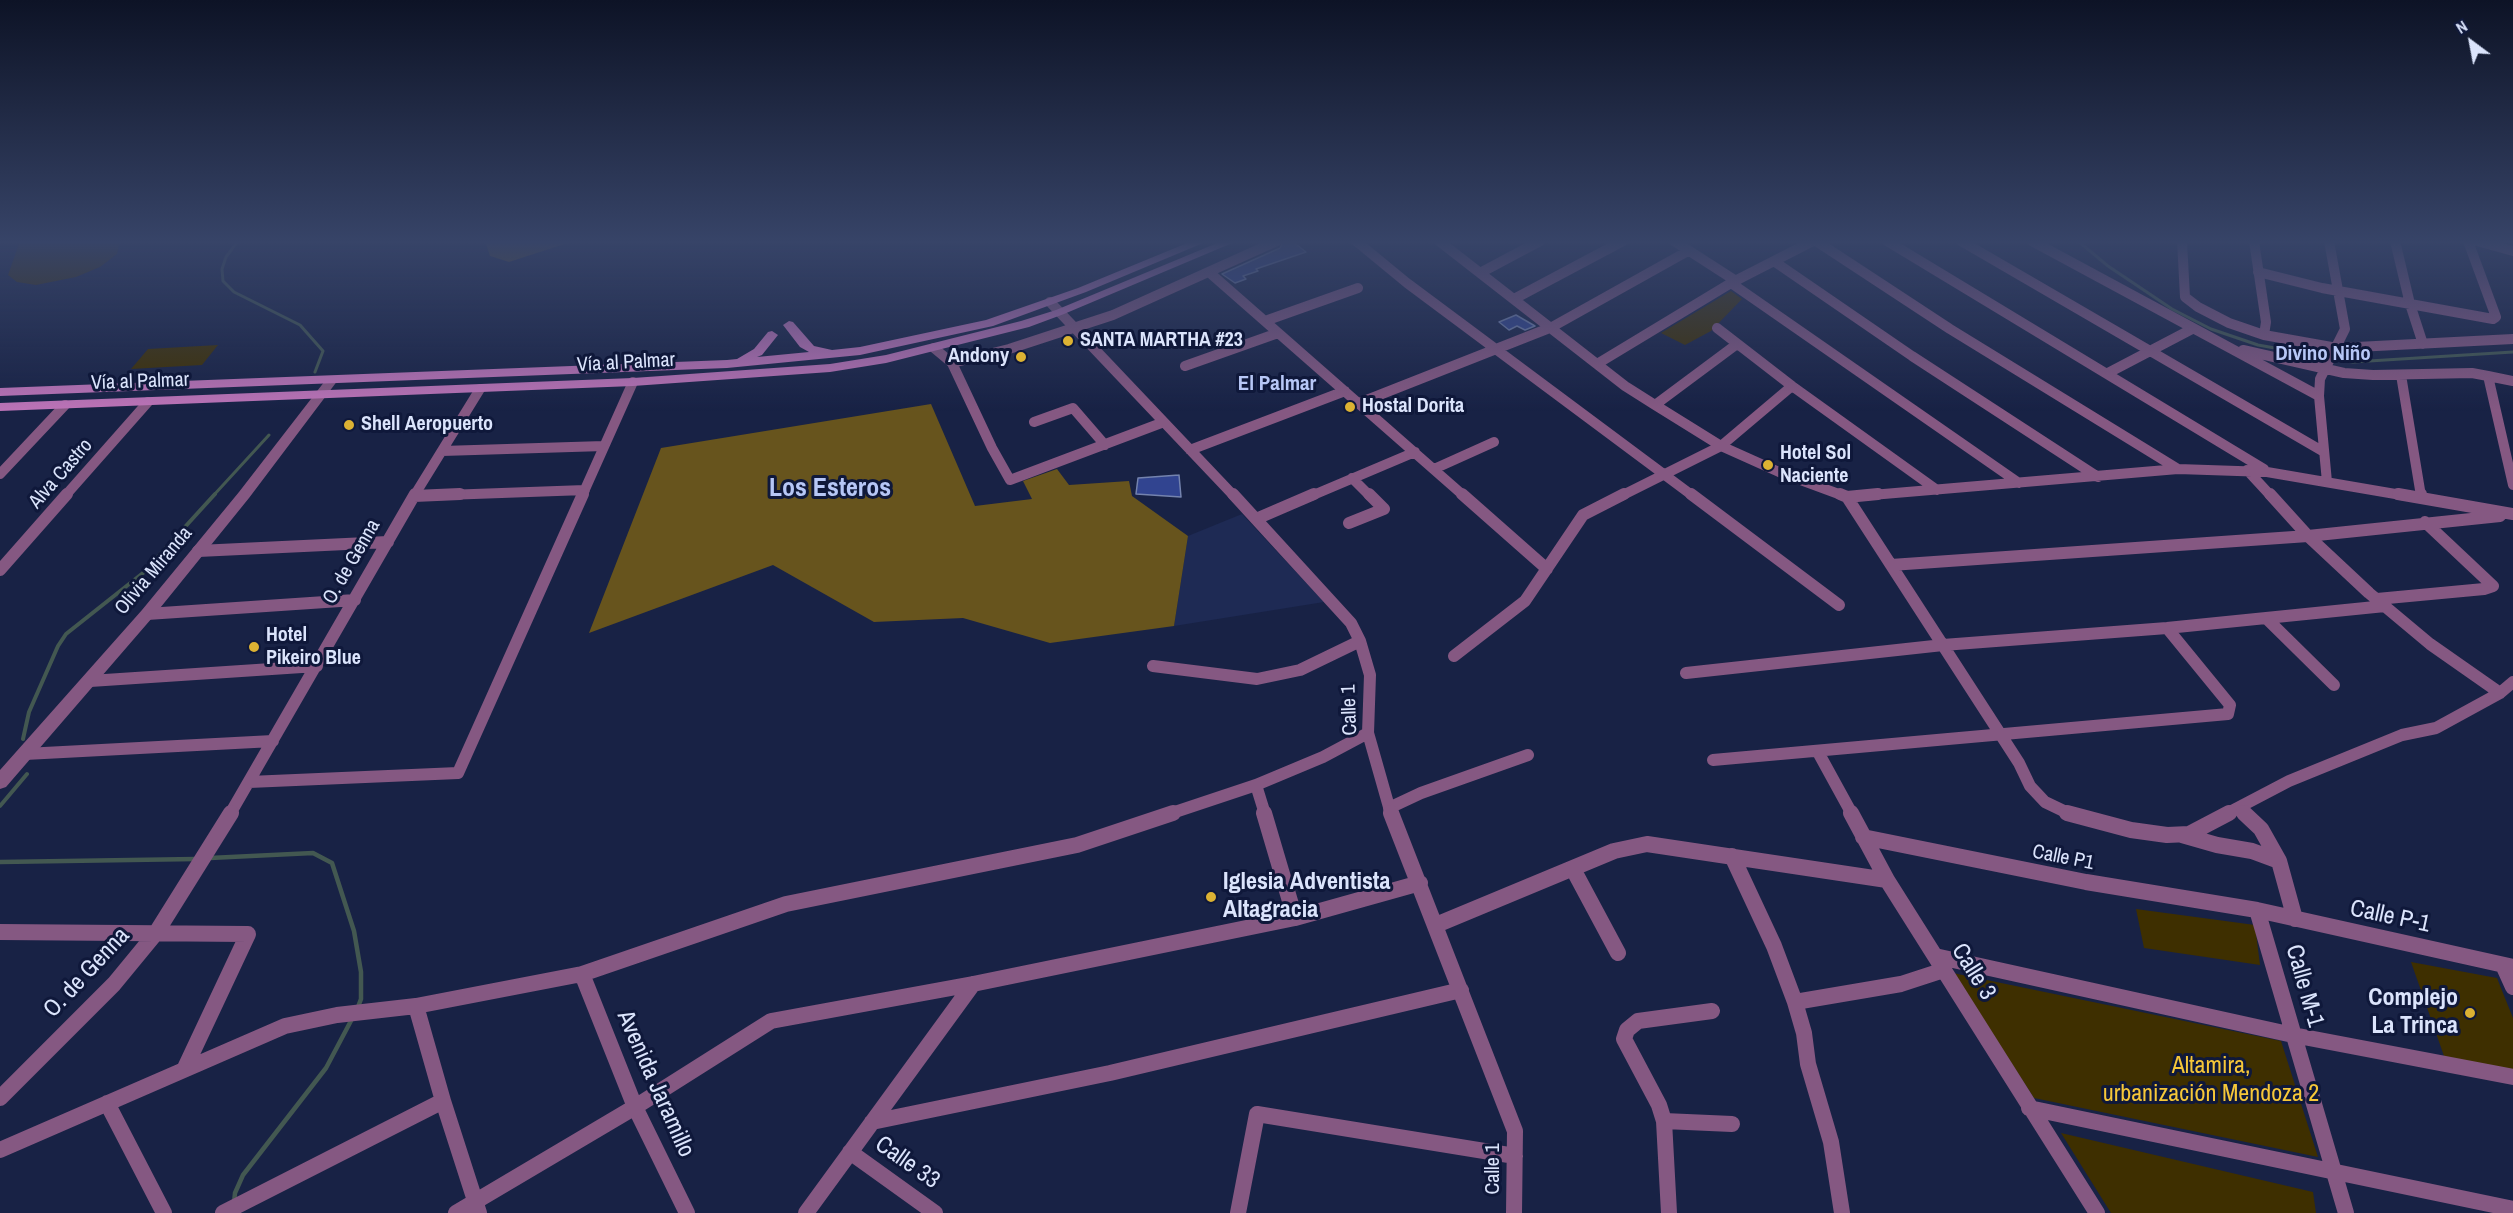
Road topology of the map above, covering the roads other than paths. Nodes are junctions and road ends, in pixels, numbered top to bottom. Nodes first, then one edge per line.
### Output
1 (1061, 298) edge
2 (1095, 298) edge
3 (1153, 298) edge
4 (1238, 298) edge
5 (1331, 298) edge
6 (1430, 298) edge
7 (1604, 298) edge
8 (1708, 298) edge
9 (1756, 298) edge
10 (1826, 298) edge
11 (1901, 298) edge
12 (1981, 298) edge
13 (2059, 298) edge
14 (2135, 298) edge
15 (2185, 298) edge
16 (2262, 298) edge
17 (2339, 298) edge
18 (2377, 298) edge
19 (2408, 298) edge
20 (2489, 298) edge
21 (1514, 299) edge
22 (1050, 302) junction
23 (2410, 304) junction
24 (1060, 312) junction
25 (2493, 319) junction
26 (1265, 321) junction
27 (789, 325) dead end
28 (1552, 327) junction
29 (1075, 328) junction
30 (1717, 328) dead end
31 (2192, 329) junction
32 (1278, 333) junction
33 (772, 335) dead end
34 (2264, 335) junction
35 (2511, 339) edge
36 (1737, 344) junction
37 (2423, 344) junction
38 (2227, 346) junction
39 (934, 348) junction
40 (2337, 348) junction
41 (1498, 349) junction
42 (2150, 350) junction
43 (860, 351) junction
44 (952, 363) junction
45 (727, 364) junction
46 (1597, 364) junction
47 (1185, 366) dead end
48 (2325, 367) junction
49 (2108, 374) junction
50 (2401, 375) junction
51 (2488, 376) junction
52 (332, 381) junction
53 (2513, 381) edge
54 (633, 382) junction
55 (1792, 386) junction
56 (480, 389) junction
57 (1345, 391) junction
58 (0, 392) edge
59 (321, 394) junction
60 (2319, 396) junction
61 (148, 402) junction
62 (1359, 403) junction
63 (65, 405) junction
64 (1655, 405) junction
65 (0, 407) edge
66 (1034, 422) dead end
67 (1164, 422) junction
68 (1494, 442) dead end
69 (1105, 444) junction
70 (604, 446) junction
71 (1721, 446) junction
72 (1190, 450) junction
73 (442, 451) junction
74 (1415, 452) junction
75 (2324, 452) junction
76 (1434, 469) junction
77 (2178, 469) junction
78 (2247, 470) junction
79 (2267, 472) junction
80 (0, 474) edge
81 (1666, 475) junction
82 (2098, 477) junction
83 (1352, 478) junction
84 (2327, 482) junction
85 (2019, 483) junction
86 (2513, 485) edge
87 (585, 490) junction
88 (1937, 490) junction
89 (414, 496) junction
90 (1847, 497) junction
91 (2421, 497) junction
92 (2510, 513) edge
93 (1256, 519) junction
94 (2425, 522) junction
95 (1349, 523) dead end
96 (2308, 536) junction
97 (388, 542) junction
98 (198, 551) junction
99 (1891, 565) junction
100 (1547, 569) junction
101 (0, 570) edge
102 (356, 600) junction
103 (2381, 603) junction
104 (1839, 605) dead end
105 (147, 614) junction
106 (2267, 619) junction
107 (2167, 628) junction
108 (1360, 641) junction
109 (1943, 645) junction
110 (1454, 656) dead end
111 (317, 666) junction
112 (1153, 666) dead end
113 (1686, 673) dead end
114 (90, 681) junction
115 (2513, 682) edge
116 (2334, 685) dead end
117 (2500, 693) junction
118 (1368, 733) junction
119 (2000, 735) junction
120 (273, 741) junction
121 (1818, 752) junction
122 (25, 754) junction
123 (1528, 755) dead end
124 (1713, 760) dead end
125 (0, 782) edge
126 (249, 782) junction
127 (1256, 785) junction
128 (1389, 808) junction
129 (2240, 809) junction
130 (2181, 834) junction
131 (1863, 837) junction
132 (1732, 856) junction
133 (2279, 861) junction
134 (1573, 869) junction
135 (1887, 880) junction
136 (1420, 883) junction
137 (2257, 910) junction
138 (1295, 918) junction
139 (2295, 919) junction
140 (1436, 925) junction
141 (0, 932) edge
142 (156, 933) junction
143 (1618, 953) dead end
144 (1935, 956) junction
145 (2508, 966) edge
146 (1944, 970) junction
147 (582, 974) junction
148 (973, 984) junction
149 (2513, 987) edge
150 (1461, 990) junction
151 (1795, 1002) junction
152 (416, 1006) junction
153 (1712, 1011) dead end
154 (2293, 1035) junction
155 (185, 1068) junction
156 (2513, 1077) edge
157 (0, 1098) edge
158 (443, 1101) junction
159 (107, 1103) junction
160 (635, 1107) junction
161 (2029, 1108) junction
162 (1664, 1121) junction
163 (872, 1122) junction
164 (1732, 1124) dead end
165 (0, 1150) edge
166 (850, 1152) junction
167 (1515, 1156) junction
168 (2333, 1172) junction
169 (477, 1208) edge
170 (2513, 1209) edge
171 (164, 1213) edge
172 (223, 1213) edge
173 (456, 1213) edge
174 (687, 1213) edge
175 (806, 1213) edge
176 (935, 1213) edge
177 (1238, 1213) edge
178 (1514, 1213) edge
179 (1669, 1213) edge
180 (1842, 1213) edge
181 (2097, 1213) edge
182 (2346, 1213) edge

1 - 22 main road, Vía al Palmar
2 - 24 main road, Vía al Palmar
3 - 29 street
4 - 26 street
5 - 26 street
6 - 41 street
7 - 28 street
8 - 46 street
9 - 85 street
10 - 82 street
11 - 77 street
12 - 49 street
13 - 42 street
14 - 31 street
15 - 34 street
16 - 34 street
17 - 40 street
18 - 23 street
19 - 23 street
20 - 25 street
21 - 28 street
22 - 24 street, Calle 1
22 - 43 main road, Vía al Palmar
23 - 25 street
23 - 37 street
24 - 29 street, Calle 1
24 - 39 main road, Vía al Palmar
25 - 35 street
26 - 32 street
27 - 43 main road
28 - 41 street
28 - 46 street
29 - 44 street
29 - 67 street, Calle 1
30 - 36 street
31 - 38 street
31 - 42 street
32 - 47 street
32 - 57 street
33 - 45 main road
34 - 40 street
35 - 37 street
36 - 55 street
36 - 64 street
37 - 40 street
38 - 48 street
38 - 60 street
39 - 44 street
39 - 54 main road, Vía al Palmar
40 - 48 street
41 - 62 street
41 - 81 street
42 - 49 street
42 - 75 street
43 - 45 main road, Vía al Palmar
44 - 69 street
45 - 52 main road, Vía al Palmar
46 - 64 street
48 - 50 street
48 - 60 street
49 - 79 street
50 - 51 street
50 - 91 street
51 - 53 street
51 - 86 street
52 - 58 main road, Vía al Palmar
52 - 59 street, Olivia Miranda
54 - 56 main road, Vía al Palmar
54 - 70 street
55 - 71 street
55 - 88 street
56 - 59 main road, Vía al Palmar
56 - 73 street, O. de Genna
57 - 62 street
57 - 72 street
59 - 61 main road, Vía al Palmar
59 - 98 street, Olivia Miranda
60 - 75 street
61 - 63 main road, Vía al Palmar
61 - 101 street, Alva Castro
62 - 74 street
63 - 65 main road, Vía al Palmar
63 - 80 street
64 - 71 street
66 - 69 street
67 - 69 street
67 - 72 street, Calle 1
68 - 76 street
70 - 73 street
70 - 87 street
71 - 81 street
71 - 90 street
72 - 93 street, Calle 1
73 - 89 street, O. de Genna
74 - 76 street
74 - 83 street
75 - 84 street
76 - 100 street
77 - 78 street
77 - 82 street
78 - 79 street
78 - 96 street
79 - 84 street
81 - 100 street
81 - 104 street
82 - 85 street
83 - 93 street
83 - 95 street
84 - 91 street
85 - 88 street
87 - 89 street
87 - 126 street
88 - 90 street
89 - 97 street, O. de Genna
90 - 99 street
91 - 92 street
92 - 94 street
93 - 108 street, Calle 1
94 - 96 street
94 - 103 street
96 - 99 street
96 - 103 street
97 - 98 street
97 - 102 street, O. de Genna
98 - 105 street, Olivia Miranda
99 - 109 street
100 - 110 street
102 - 105 street
102 - 111 street, O. de Genna
103 - 106 street
103 - 117 street
105 - 114 street, Olivia Miranda
106 - 107 street
106 - 116 street
107 - 109 street
107 - 119 street
108 - 112 street
108 - 118 street, Calle 1
109 - 113 street
109 - 119 street
111 - 114 street
111 - 120 street, O. de Genna
114 - 122 street, Olivia Miranda
115 - 117 street
117 - 129 street
118 - 127 street
118 - 128 street, Calle 1
119 - 121 street
119 - 130 street
120 - 122 street
120 - 126 street, O. de Genna
121 - 124 street
121 - 131 street, Calle 3
122 - 125 street, Olivia Miranda
123 - 128 street
126 - 142 street, O. de Genna
127 - 138 street
127 - 147 street
128 - 136 street, Calle 1
129 - 130 street
129 - 133 street
130 - 133 street
131 - 135 street, Calle 3
131 - 137 street, Calle P1
132 - 134 street
132 - 135 street
132 - 151 street
133 - 139 street
134 - 140 street
134 - 143 street
135 - 144 street, Calle 3
136 - 138 street
136 - 140 street, Calle 1
137 - 139 street, Calle P-1
137 - 154 street, Calle M-1
138 - 148 street
139 - 145 street, Calle P-1
140 - 150 street, Calle 1
141 - 142 street
142 - 155 street
142 - 157 street, O. de Genna
144 - 146 street, Calle 3
144 - 154 street
145 - 149 street
146 - 151 street
146 - 161 street, Calle 3
147 - 152 street
147 - 160 street, Avenida Jaramillo
148 - 160 street
148 - 163 street
150 - 163 street
150 - 167 street, Calle 1
151 - 180 street
152 - 155 street
152 - 158 street
153 - 162 street
154 - 156 street
154 - 168 street, Calle M-1
155 - 159 street
158 - 169 street
158 - 172 street
159 - 165 street
159 - 171 street
160 - 169 street
160 - 174 street, Avenida Jaramillo
161 - 168 street
161 - 181 street, Calle 3
162 - 164 street
162 - 179 street
163 - 166 street
166 - 175 street
166 - 176 street, Calle 33
167 - 177 street
167 - 178 street, Calle 1
168 - 170 street
168 - 182 street, Calle M-1
169 - 173 street

